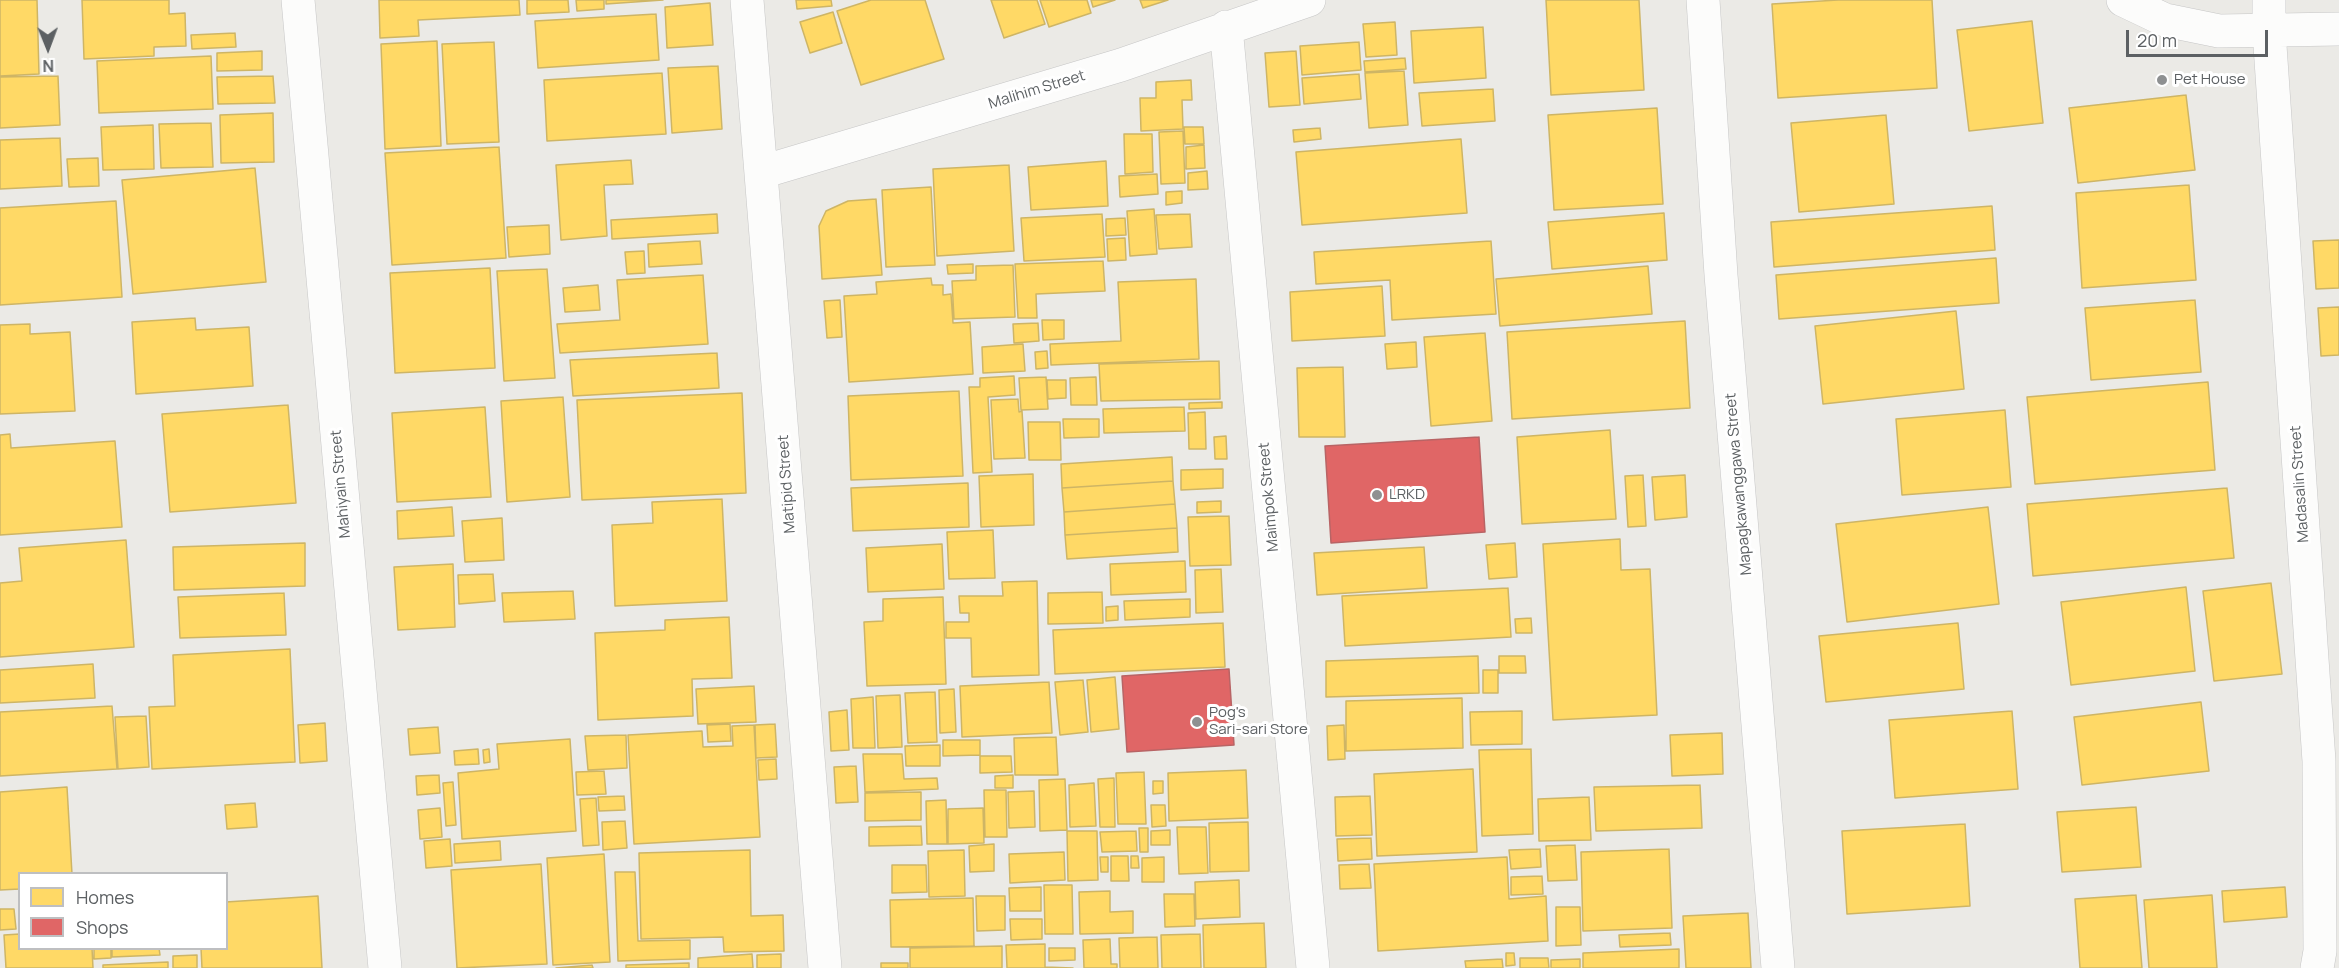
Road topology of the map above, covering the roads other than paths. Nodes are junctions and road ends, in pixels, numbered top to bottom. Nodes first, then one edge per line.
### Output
1 (298, 0) edge
2 (747, 0) edge
3 (1309, 0) edge
4 (1703, 0) edge
5 (2123, 0) edge
6 (2269, 16) edge
7 (1226, 27) junction
8 (2339, 28) edge
9 (762, 172) junction
10 (385, 968) edge
11 (825, 968) edge
12 (1313, 968) edge
13 (1778, 968) edge
14 (2317, 968) edge

1 - 10 street, Mahiyain Street
2 - 9 street, Matipid Street
3 - 7 street, Malihim Street
4 - 13 street, Mapagkawanggawa Street
5 - 6 street
6 - 8 street
6 - 14 street, Madasalin Street
7 - 9 street, Malihim Street
7 - 12 street, Maimpok Street
9 - 11 street, Matipid Street

